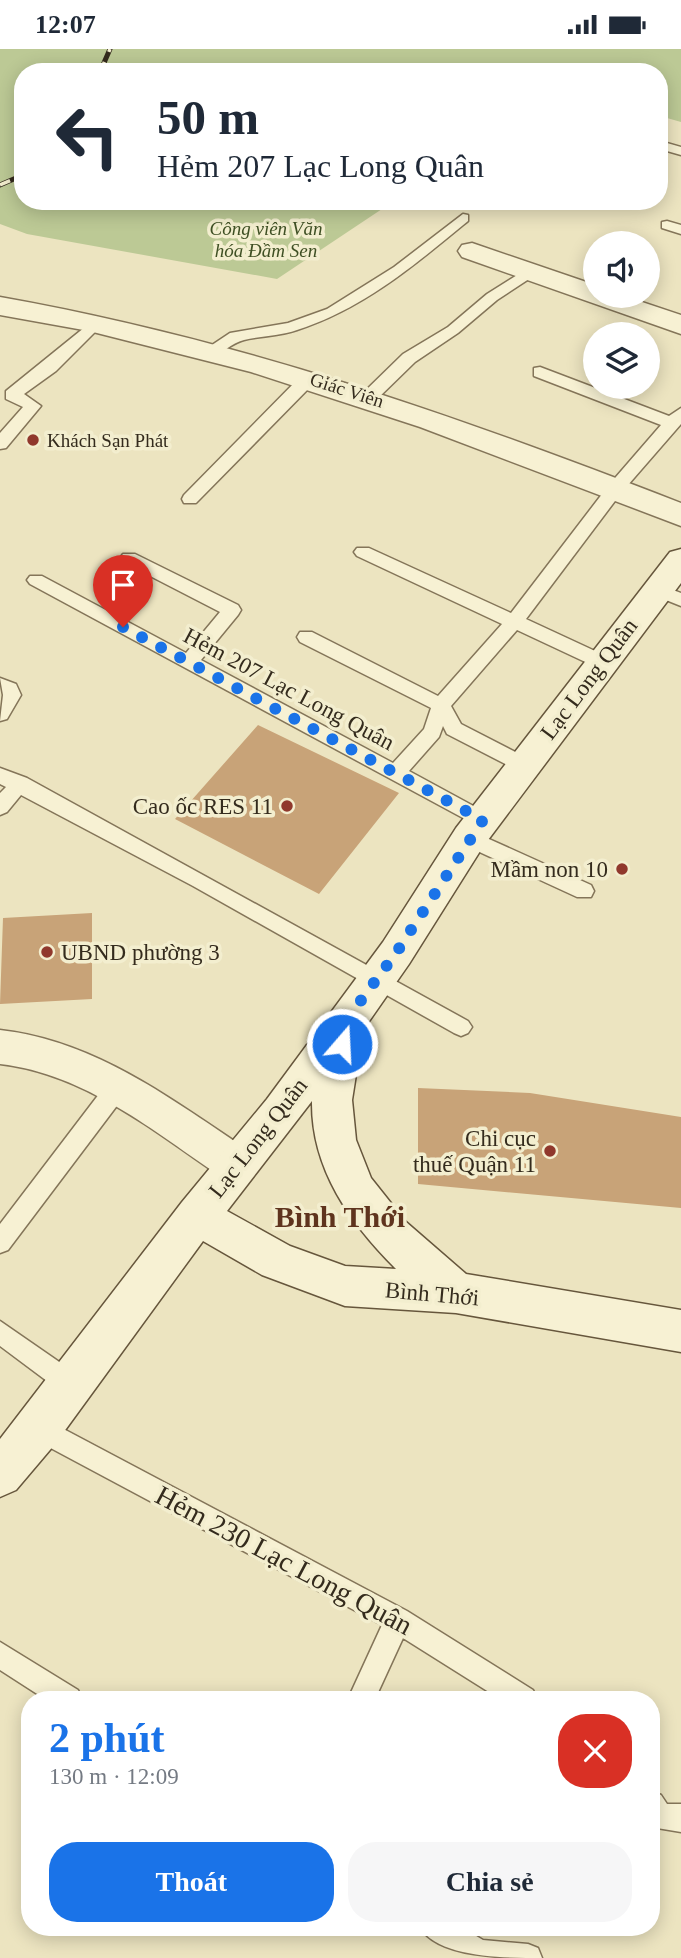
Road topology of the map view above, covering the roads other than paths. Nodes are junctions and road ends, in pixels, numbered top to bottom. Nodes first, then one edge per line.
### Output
1 (463, 218) dead end
2 (472, 251) dead end
3 (530, 272) junction
4 (583, 290) edge
5 (0, 306) edge
6 (633, 308) edge
7 (95, 324) junction
8 (681, 325) edge
9 (211, 351) junction
10 (540, 372) dead end
11 (309, 378) junction
12 (369, 397) junction
13 (677, 418) edge
14 (0, 444) edge
15 (615, 489) junction
16 (190, 499) dead end
17 (681, 515) edge
18 (363, 552) dead end
19 (129, 558) dead end
20 (681, 560) edge
21 (36, 580) dead end
22 (669, 595) edge
23 (514, 622) junction
24 (306, 637) dead end
25 (602, 662) junction
26 (188, 663) junction
27 (0, 685) edge
28 (441, 705) junction
29 (0, 714) edge
30 (524, 765) junction
31 (395, 774) junction
32 (0, 775) edge
33 (20, 783) junction
34 (0, 807) edge
35 (476, 829) junction
36 (584, 891) dead end
37 (375, 981) junction
38 (345, 1022) junction
39 (461, 1027) dead end
40 (0, 1047) edge
41 (117, 1088) junction
42 (237, 1165) junction
43 (197, 1216) junction
44 (0, 1242) edge
45 (456, 1293) junction
46 (681, 1331) edge
47 (0, 1332) edge
48 (72, 1385) junction
49 (39, 1429) junction
50 (0, 1474) edge
51 (398, 1620) junction
52 (0, 1655) edge
53 (56, 1691) edge
54 (365, 1691) edge
55 (511, 1691) edge
56 (449, 1936) edge
57 (528, 1958) edge

1 - 9 lane
2 - 3 main road
3 - 4 main road
3 - 12 lane
5 - 7 main road, Giác Viên
6 - 8 main road
7 - 9 main road, Giác Viên
7 - 14 lane
9 - 11 main road, Giác Viên
10 - 13 lane
11 - 12 main road, Giác Viên
11 - 16 lane
12 - 15 main road, Giác Viên
13 - 15 lane
15 - 17 main road, Giác Viên
15 - 23 lane
18 - 23 lane
19 - 26 lane
20 - 22 main road, Lạc Long Quân
21 - 26 lane, Hẻm 207 Lạc Long Quân
22 - 25 main road, Lạc Long Quân
23 - 25 lane
23 - 28 lane
24 - 28 lane
25 - 30 main road, Lạc Long Quân
26 - 31 lane, Hẻm 207 Lạc Long Quân
27 - 29 lane
28 - 30 lane
28 - 31 lane
30 - 35 main road, Lạc Long Quân
31 - 35 lane, Hẻm 207 Lạc Long Quân
32 - 33 lane
33 - 34 lane
33 - 37 lane
35 - 36 lane, Hẻm 207 Lạc Long Quân
35 - 37 main road, Lạc Long Quân
37 - 38 main road, Lạc Long Quân
37 - 39 lane
38 - 42 main road, Lạc Long Quân
38 - 45 main road
40 - 41 main road
41 - 42 main road
41 - 44 lane
42 - 43 main road, Lạc Long Quân
43 - 45 main road, Bình Thới
43 - 48 main road, Lạc Long Quân
45 - 46 main road, Bình Thới
47 - 48 lane
48 - 49 main road, Lạc Long Quân
49 - 50 main road, Lạc Long Quân
49 - 51 lane, Hẻm 230 Lạc Long Quân
51 - 54 lane
51 - 55 lane, Hẻm 230 Lạc Long Quân
52 - 53 lane
56 - 57 lane

